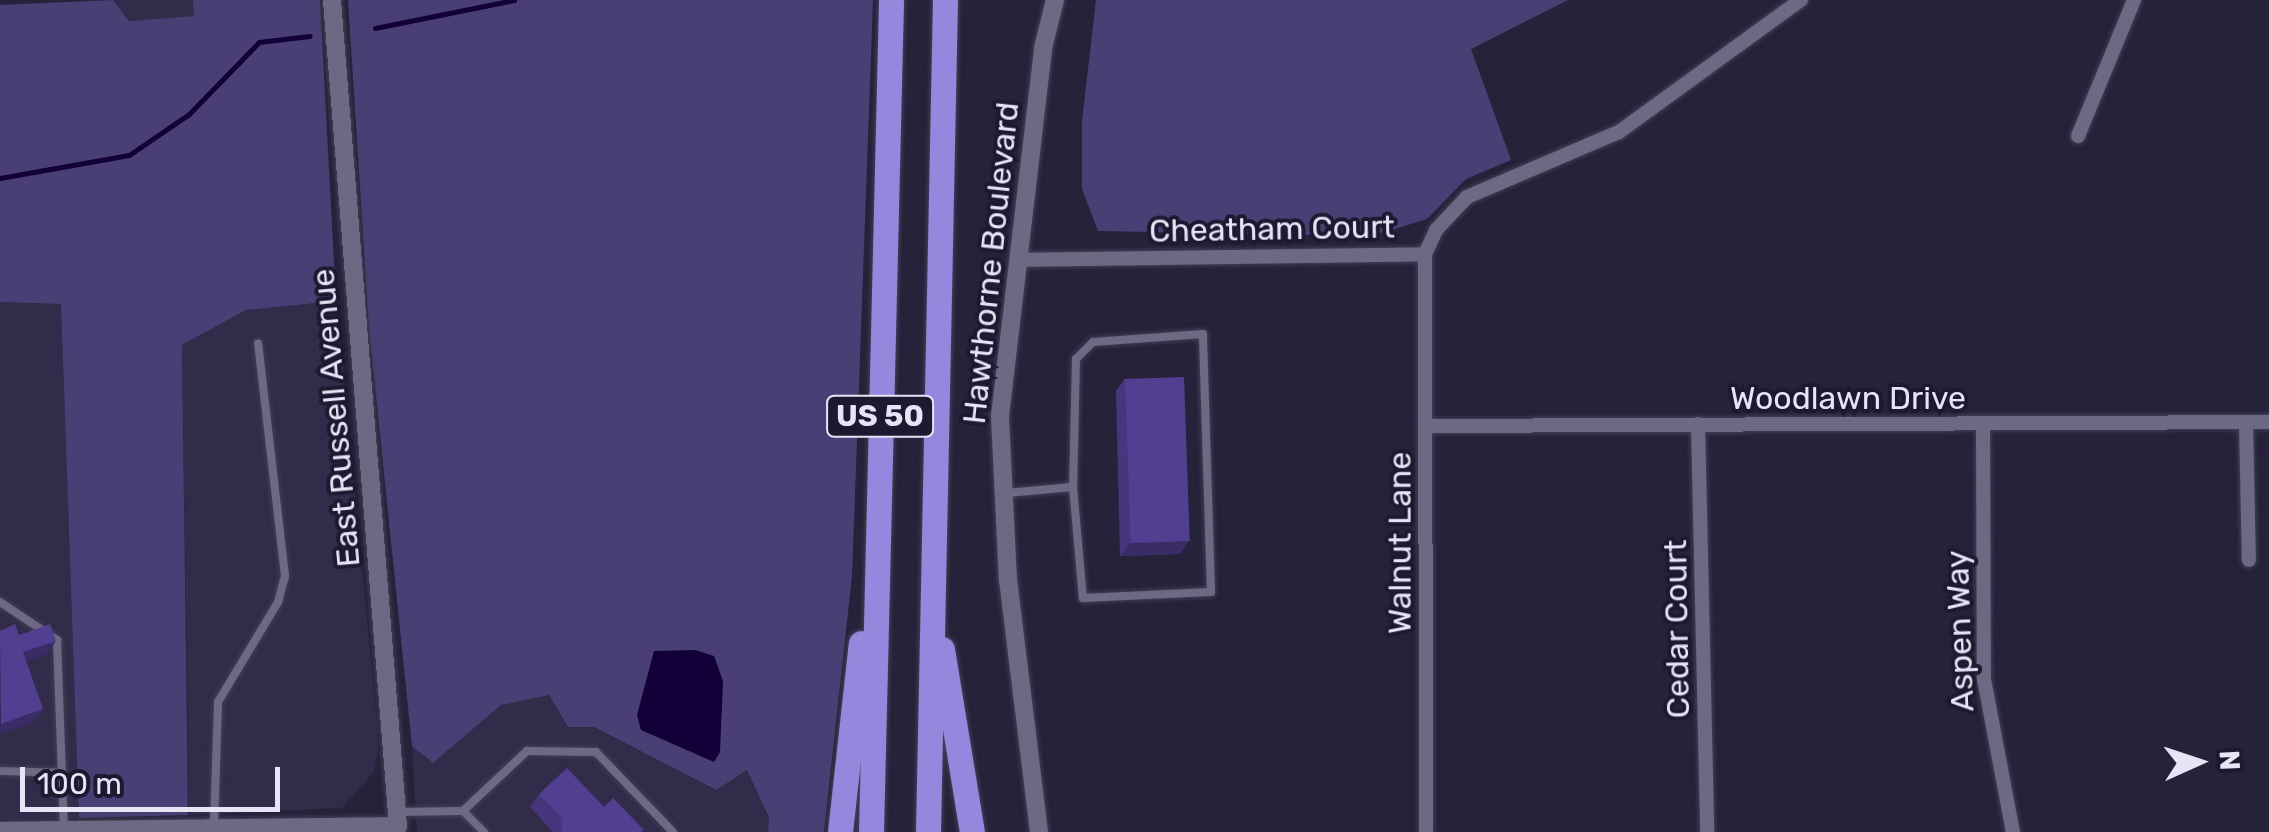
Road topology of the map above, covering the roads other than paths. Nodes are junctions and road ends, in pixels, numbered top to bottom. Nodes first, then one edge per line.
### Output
1 (332, 0) edge
2 (890, 0) edge
3 (945, 0) edge
4 (1055, 0) edge
5 (1801, 0) edge
6 (2134, 0) edge
7 (2078, 136) dead end
8 (1425, 254) junction
9 (1018, 260) junction
10 (258, 344) dead end
11 (2246, 422) junction
12 (2269, 422) edge
13 (1698, 424) junction
14 (1426, 426) junction
15 (1983, 426) junction
16 (1072, 487) junction
17 (1002, 493) junction
18 (878, 499) junction
19 (2249, 560) dead end
20 (932, 596) junction
21 (0, 602) edge
22 (0, 770) edge
23 (62, 772) junction
24 (463, 810) junction
25 (398, 823) edge
26 (214, 829) junction
27 (64, 830) edge
28 (303, 830) edge
29 (0, 831) edge
30 (142, 831) edge
31 (484, 832) edge
32 (673, 832) edge
33 (840, 832) edge
34 (872, 832) edge
35 (928, 832) edge
36 (972, 832) edge
37 (1039, 832) edge
38 (1426, 832) edge
39 (1706, 832) edge
40 (2013, 832) edge

1 - 25 street, East Russell Avenue
2 - 18 highway, US 50
3 - 20 highway, US 50
4 - 9 street, Hawthorne Boulevard
5 - 8 street, Cheatham Court
6 - 7 street
8 - 9 street, Cheatham Court
8 - 14 street, Walnut Lane
9 - 17 street, Hawthorne Boulevard
10 - 26 lane
11 - 12 street, Woodlawn Drive
11 - 15 street, Woodlawn Drive
11 - 19 street
13 - 14 street, Woodlawn Drive
13 - 15 street, Woodlawn Drive
13 - 39 street, Cedar Court
14 - 38 street, Walnut Lane
15 - 40 street, Aspen Way
16 - 16 lane
16 - 17 lane
17 - 37 street, Hawthorne Boulevard
18 - 33 highway
18 - 34 highway, US 50
20 - 35 highway, US 50
20 - 36 highway
21 - 23 lane
22 - 23 lane
23 - 27 lane
24 - 25 lane
24 - 31 lane
24 - 32 lane
25 - 28 street
26 - 28 street
26 - 30 street
27 - 29 street
27 - 30 street

